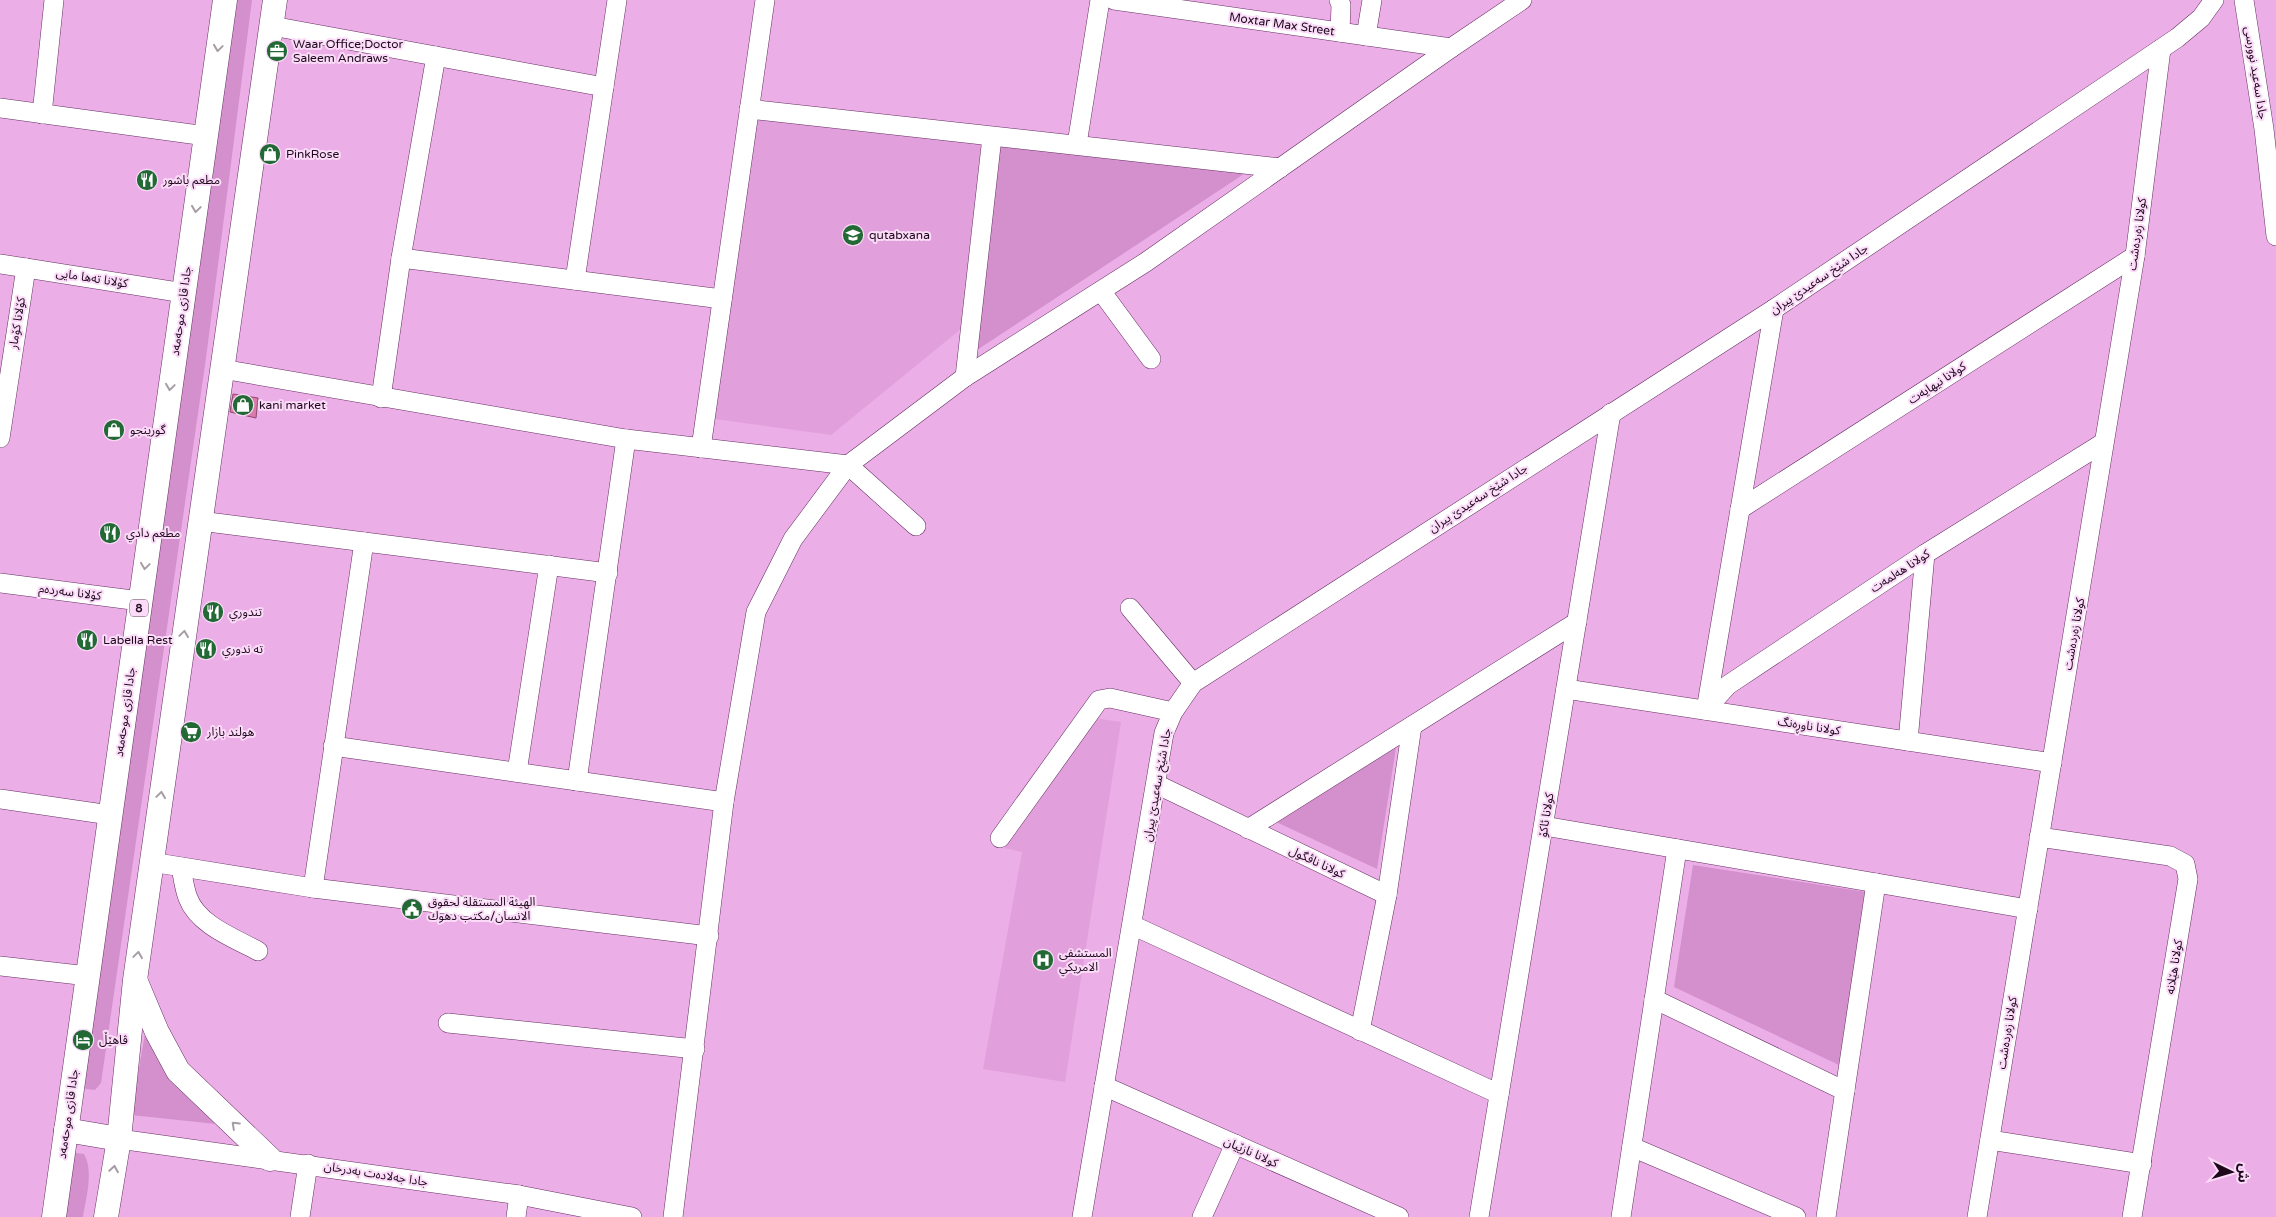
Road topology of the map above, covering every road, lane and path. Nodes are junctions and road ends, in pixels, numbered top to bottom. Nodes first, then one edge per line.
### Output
1 (54, 0) edge
2 (225, 0) edge
3 (275, 0) edge
4 (617, 0) edge
5 (764, 0) edge
6 (1100, 0) edge
7 (1114, 0) edge
8 (1339, 0) edge
9 (1372, 0) edge
10 (1522, 0) edge
11 (2214, 0) edge
12 (2244, 0) edge
13 (1227, 8) edge
14 (272, 26) junction
15 (1340, 32) junction
16 (1366, 36) junction
17 (1451, 48) junction
18 (2161, 49) junction
19 (436, 56) junction
20 (604, 87) junction
21 (0, 108) edge
22 (749, 109) junction
23 (42, 114) junction
24 (2270, 131) edge
25 (206, 136) junction
26 (992, 137) junction
27 (1077, 144) junction
28 (1280, 168) junction
29 (2276, 236) edge
30 (2134, 256) junction
31 (401, 258) junction
32 (0, 264) edge
33 (26, 268) junction
34 (575, 280) junction
35 (1101, 291) junction
36 (184, 292) junction
37 (722, 300) junction
38 (1774, 309) junction
39 (1151, 359) dead end
40 (222, 369) junction
41 (966, 377) junction
42 (381, 398) junction
43 (1611, 413) junction
44 (0, 438) edge
45 (626, 439) junction
46 (2103, 444) junction
47 (701, 448) junction
48 (848, 465) junction
49 (1740, 509) junction
50 (200, 521) junction
51 (916, 526) dead end
52 (364, 542) junction
53 (1925, 554) junction
54 (549, 565) junction
55 (608, 573) junction
56 (0, 583) edge
57 (140, 601) junction
58 (1130, 608) dead end
59 (1577, 622) junction
60 (1193, 683) junction
61 (1566, 689) junction
62 (1706, 710) junction
63 (1173, 712) junction
64 (1412, 726) junction
65 (1908, 741) junction
66 (333, 746) junction
67 (2052, 763) junction
68 (517, 772) junction
69 (577, 781) junction
70 (1156, 784) junction
71 (0, 799) edge
72 (724, 802) junction
73 (110, 815) junction
74 (1544, 826) junction
75 (1248, 829) junction
76 (2040, 837) junction
77 (1000, 838) dead end
78 (1677, 849) junction
79 (151, 862) junction
80 (181, 867) junction
81 (1876, 883) junction
82 (313, 888) junction
83 (1387, 895) junction
84 (2028, 909) junction
85 (1132, 925) junction
86 (709, 936) junction
87 (258, 951) dead end
88 (0, 966) edge
89 (88, 976) junction
90 (135, 980) junction
91 (1654, 999) junction
92 (448, 1023) dead end
93 (1360, 1031) junction
94 (695, 1049) junction
95 (1104, 1086) junction
96 (1845, 1091) junction
97 (1499, 1094) junction
98 (66, 1130) junction
99 (118, 1138) junction
100 (1990, 1140) junction
101 (1234, 1144) junction
102 (1632, 1147) junction
103 (270, 1158) junction
104 (308, 1164) junction
105 (2142, 1164) junction
106 (519, 1195) junction
107 (54, 1217) edge
108 (106, 1217) edge
109 (300, 1217) edge
110 (516, 1217) edge
111 (632, 1217) edge
112 (674, 1217) edge
113 (1082, 1217) edge
114 (1202, 1217) edge
115 (1399, 1217) edge
116 (1479, 1217) edge
117 (1621, 1217) edge
118 (1796, 1217) edge
119 (1826, 1217) edge
120 (1977, 1217) edge
121 (2132, 1217) edge

1 - 23 street
2 -> 25 main road, جادا قازی موحەمەد / 8
3 - 14 main road
4 - 20 street
5 - 22 street
6 - 27 street
7 - 13 street, Moxtar Max Street
8 - 15 street
9 - 16 street
10 - 17 street
11 - 18 street, جادا شێخ سەعیدێ پیران
12 - 24 street, جادا سەعید نوورسی
13 - 15 street, Moxtar Max Street
14 - 19 street
14 - 40 main road
15 - 16 street, Moxtar Max Street
16 - 17 street, Moxtar Max Street
17 - 28 street
18 - 30 street, کولانا زەردەشت
18 - 38 street, جادا شێخ سەعیدێ پیران
19 - 20 street
19 - 31 street
20 - 34 street
21 - 23 street
22 - 26 street
22 - 37 street
23 - 25 street
24 - 29 street, جادا سەعید نوورسی
25 -> 36 main road, جادا قازی موحەمەد / 8
26 - 27 street
26 - 41 street
27 - 28 street
28 - 35 street
30 - 46 street, کولانا زەردەشت
30 - 49 street, کولانا نیهایەت
31 - 34 street
31 - 42 street
32 - 33 street, کۆلانا تەها مایی
33 - 36 street, کۆلانا تەها مایی
33 - 44 street, کۆلانا کۆمار
34 - 37 street
35 - 39 street
35 - 41 street
36 -> 57 main road, جادا قازی موحەمەد / 8
37 - 47 street
38 - 43 street, جادا شێخ سەعیدێ پیران
38 - 49 street
40 - 42 street
40 - 50 main road
41 - 48 street
42 - 45 street
43 - 59 street, کولانا ئاکۆ
43 - 60 street, جادا شێخ سەعیدێ پیران
45 - 47 street
45 - 55 street
46 - 53 street, کولانا هەلمەت
46 - 67 street, کولانا زەردەشت
47 - 48 street
48 - 51 street
48 - 72 street
49 - 62 street
50 - 52 street
79 -> 50 main road
52 - 54 street
52 - 66 street
53 - 62 street, کولانا هەلمەت
53 - 65 street
54 - 55 street
54 - 68 street
55 - 69 street
56 - 57 street, کۆلانا سەردەم
57 - 73 main road, جادا قازی موحەمەد / 8
58 - 60 street
59 - 61 street, کولانا ئاکۆ
59 - 64 street
60 - 63 street, جادا شێخ سەعیدێ پیران
61 - 62 street, کولانا ناوڕەنگ
61 - 74 street, کولانا ئاکۆ
62 - 65 street, کولانا ناوڕەنگ
63 - 70 street, جادا شێخ سەعیدێ پیران
63 - 77 street
64 - 75 street
64 - 83 street
65 - 67 street, کولانا ناوڕەنگ
66 - 68 street
66 - 82 street
67 - 76 street, کولانا زەردەشت
68 - 69 street
69 - 72 street
70 - 75 street, کولانا ناڤگول
70 - 85 street, جادا شێخ سەعیدێ پیران
71 - 73 street
72 - 86 street
73 - 89 main road, جادا قازی موحەمەد / 8
74 - 78 street
74 - 97 street, کولانا ئاکۆ
75 - 83 street, کولانا ناڤگول
76 - 84 street, کولانا زەردەشت
76 - 105 street, کولانا هێلانە
78 - 81 street
78 - 91 street
79 - 80 street
90 -> 79 main road
80 - 82 street
80 - 87 street
81 - 84 street
81 - 96 street
82 - 86 street
83 - 93 street
84 - 100 street, کولانا زەردەشت
85 - 93 street
85 - 95 street, جادا شێخ سەعیدێ پیران
86 - 94 street
88 - 89 street
89 - 98 main road, جادا قازی موحەمەد / 8
90 - 99 main road
103 -> 90 main road
91 - 96 street
91 - 102 street
92 - 94 street
93 - 97 street
94 - 112 street
95 - 101 street, کولانا نازێیان
95 - 113 street, جادا شێخ سەعیدێ پیران
96 - 119 street
97 - 116 street, کولانا ئاکۆ
98 - 99 main road
98 - 107 main road, جادا قازی موحەمەد / 8
99 - 103 street, جادا جەلادەت بەدرخان
108 -> 99 main road
100 - 105 street
100 - 120 street, کولانا زەردەشت
101 - 114 street
101 - 115 street, کولانا نازێیان
102 - 117 street
102 - 118 street
103 - 104 street, جادا جەلادەت بەدرخان
104 - 106 street, جادا جەلادەت بەدرخان
104 - 109 street
105 - 121 street, کولانا هێلانە
106 - 110 street
106 - 111 street, جادا جەلادەت بەدرخان

